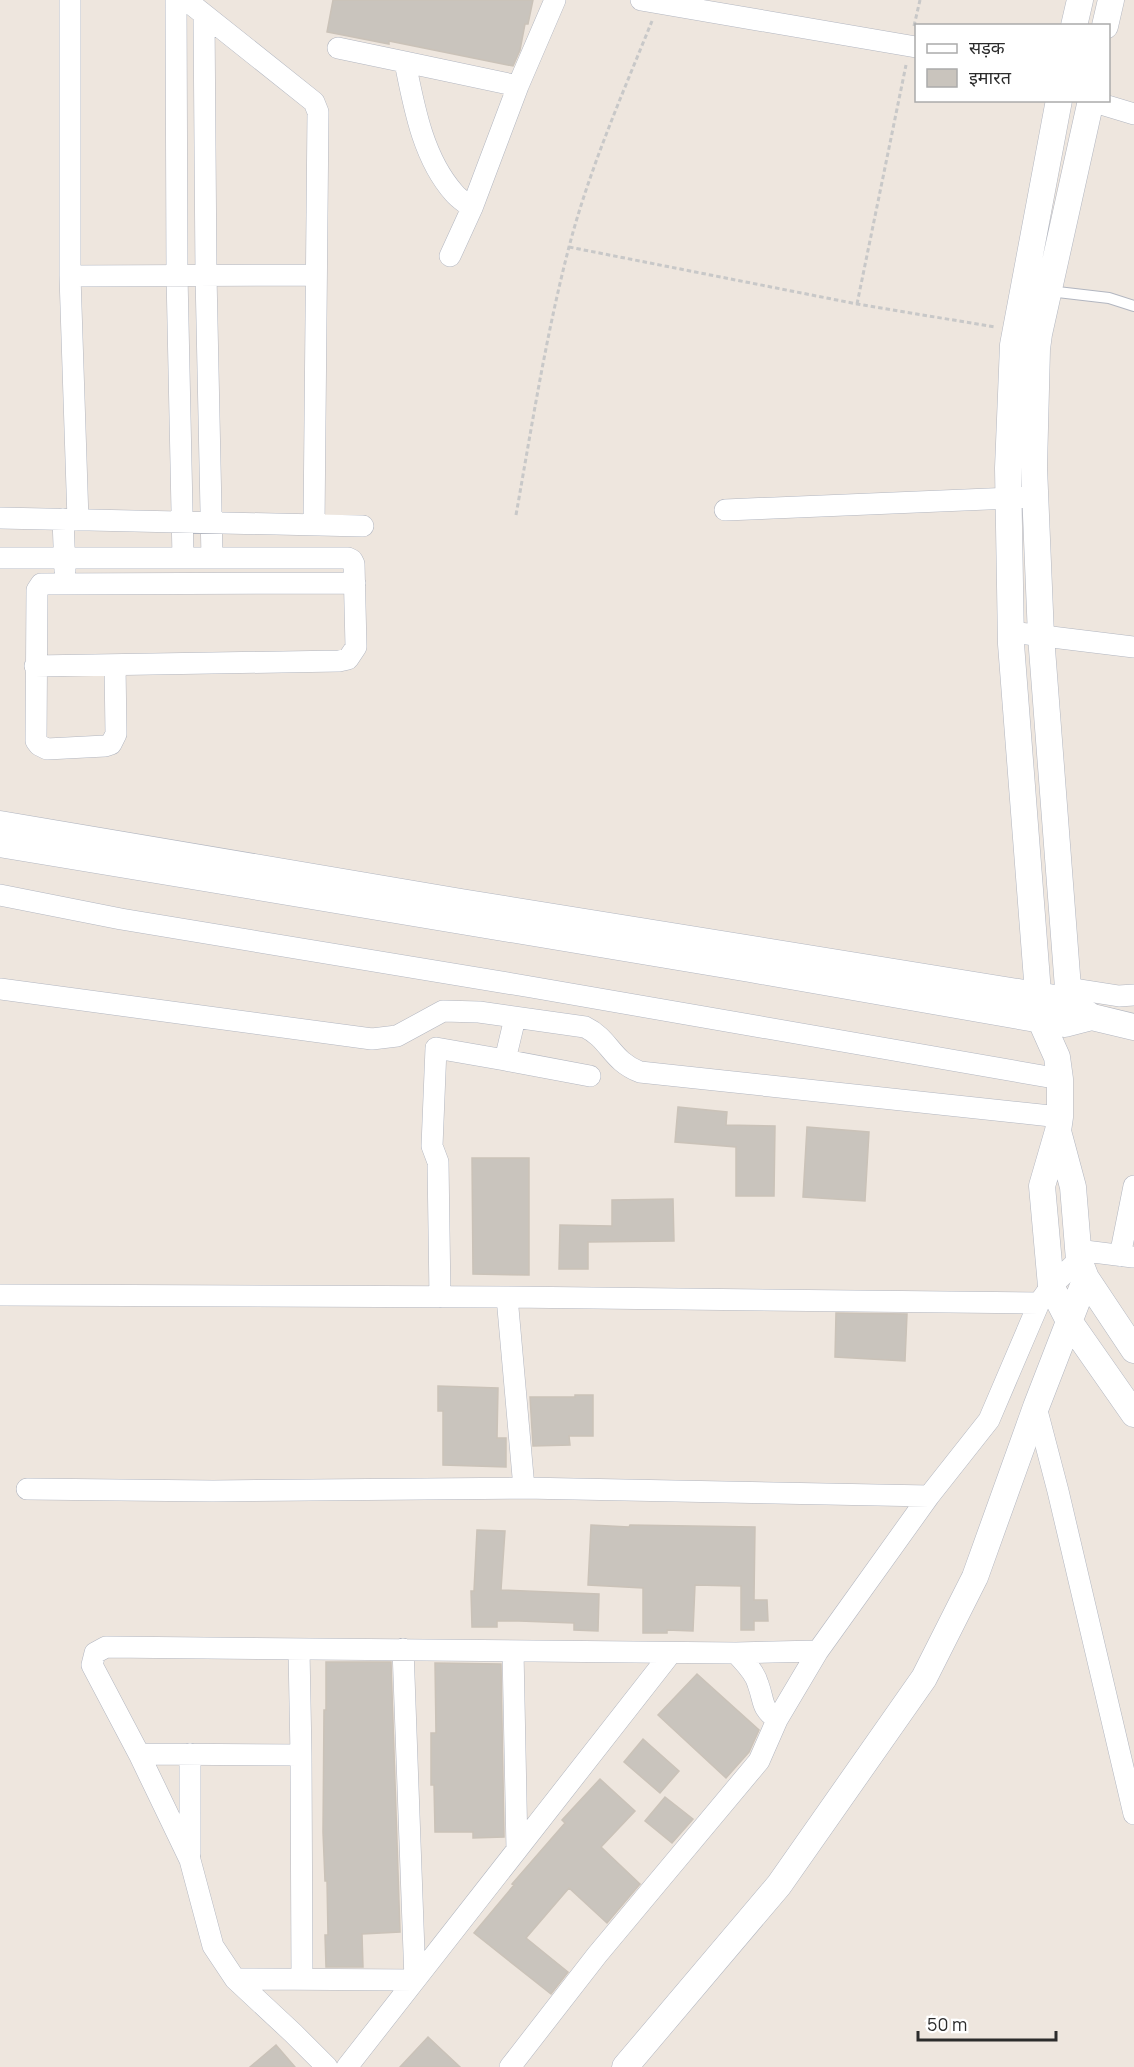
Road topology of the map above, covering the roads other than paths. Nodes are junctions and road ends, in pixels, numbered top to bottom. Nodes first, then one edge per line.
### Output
1 (70, 0) edge
2 (176, 0) edge
3 (186, 0) edge
4 (555, 0) edge
5 (1080, 0) edge
6 (1111, 0) edge
7 (650, 2) edge
8 (204, 15) junction
9 (1074, 24) edge
10 (1105, 24) edge
11 (913, 47) edge
12 (338, 48) dead end
13 (405, 62) junction
14 (518, 86) junction
15 (1059, 102) edge
16 (1091, 102) edge
17 (1094, 102) edge
18 (1134, 114) edge
19 (472, 208) junction
20 (450, 256) dead end
21 (177, 275) junction
22 (206, 275) junction
23 (315, 275) junction
24 (70, 276) junction
25 (1049, 291) junction
26 (1134, 306) edge
27 (1008, 497) junction
28 (1036, 497) junction
29 (725, 510) dead end
30 (0, 518) edge
31 (70, 520) junction
32 (181, 522) junction
33 (211, 523) junction
34 (314, 525) junction
35 (363, 526) dead end
36 (0, 558) edge
37 (64, 558) junction
38 (183, 558) junction
39 (212, 558) junction
40 (355, 583) junction
41 (65, 584) junction
42 (1011, 632) junction
43 (1041, 636) junction
44 (1134, 647) edge
45 (115, 665) junction
46 (35, 666) junction
47 (0, 824) edge
48 (0, 844) edge
49 (0, 895) edge
50 (747, 957) junction
51 (531, 987) junction
52 (0, 989) edge
53 (1127, 996) edge
54 (1067, 1004) junction
55 (1093, 1005) junction
56 (1039, 1007) junction
57 (521, 1018) junction
58 (1134, 1027) edge
59 (505, 1060) junction
60 (1058, 1068) junction
61 (590, 1076) dead end
62 (1059, 1124) junction
63 (1134, 1186) edge
64 (1127, 1257) edge
65 (1080, 1263) junction
66 (1045, 1294) junction
67 (0, 1295) edge
68 (440, 1297) junction
69 (507, 1297) junction
70 (1069, 1321) junction
71 (1134, 1350) edge
72 (1036, 1407) junction
73 (1134, 1414) edge
74 (524, 1488) junction
75 (27, 1489) dead end
76 (929, 1496) junction
77 (403, 1649) junction
78 (299, 1650) junction
79 (513, 1651) junction
80 (818, 1651) junction
81 (671, 1653) junction
82 (736, 1653) junction
83 (777, 1720) junction
84 (139, 1754) junction
85 (190, 1754) junction
86 (302, 1755) junction
87 (1134, 1814) edge
88 (517, 1850) junction
89 (190, 1860) junction
90 (235, 1979) junction
91 (302, 1979) junction
92 (415, 1980) junction
93 (327, 2067) edge
94 (347, 2067) edge
95 (510, 2067) edge
96 (625, 2067) edge

1 - 24 street
2 - 21 street
3 - 8 street
4 - 14 street
5 - 9 street
6 - 10 street
7 - 11 street
8 - 22 street
8 - 23 street
12 - 13 street
13 - 14 street
13 - 19 street
14 - 19 street
15 - 27 street
16 - 25 street
17 - 18 street
19 - 20 street
21 - 22 street
21 - 24 street
21 - 32 street
22 - 23 street
22 - 33 street
23 - 34 street
24 - 31 street
25 - 26 lane
25 - 28 street
27 - 28 street
27 - 29 street
27 - 42 street
28 - 43 street
30 - 31 street
31 - 32 street
31 - 37 street
32 - 33 street
32 - 38 street
33 - 34 street
33 - 39 street
34 - 35 street
36 - 37 street
37 - 38 street
37 - 41 street
38 - 39 street
39 - 40 street
40 - 41 street
40 - 45 street
41 - 46 street
42 - 43 street
42 - 56 street
43 - 44 street
43 - 54 street
45 - 46 street
45 - 46 street
47 - 50 street
48 - 50 street
49 - 51 street
50 - 56 street
51 - 57 street
51 - 60 street
52 - 57 street
53 - 55 street
54 - 55 street
54 - 56 street
54 - 60 street
55 - 58 street
56 - 60 street
57 - 59 street
57 - 62 street
59 - 61 street
59 - 68 street
60 - 62 street
62 - 65 street
62 - 66 street
63 - 64 street
64 - 65 street
65 - 66 street
65 - 70 street
65 - 71 street
66 - 69 street
66 - 70 street
66 - 76 street
67 - 68 street
68 - 69 street
69 - 74 street
70 - 72 street
70 - 73 street
72 - 87 street
72 - 96 street
74 - 75 street
74 - 76 street
76 - 80 street
77 - 78 street
77 - 79 street
77 - 92 street
78 - 84 street
78 - 86 street
79 - 81 street
79 - 88 street
80 - 82 street
80 - 83 street
81 - 82 street
81 - 88 street
82 - 83 street
83 - 95 street
84 - 85 street
84 - 89 street
85 - 86 street
85 - 89 street
86 - 91 street
88 - 92 street
89 - 90 street
90 - 91 street
90 - 93 street
91 - 92 street
92 - 94 street

